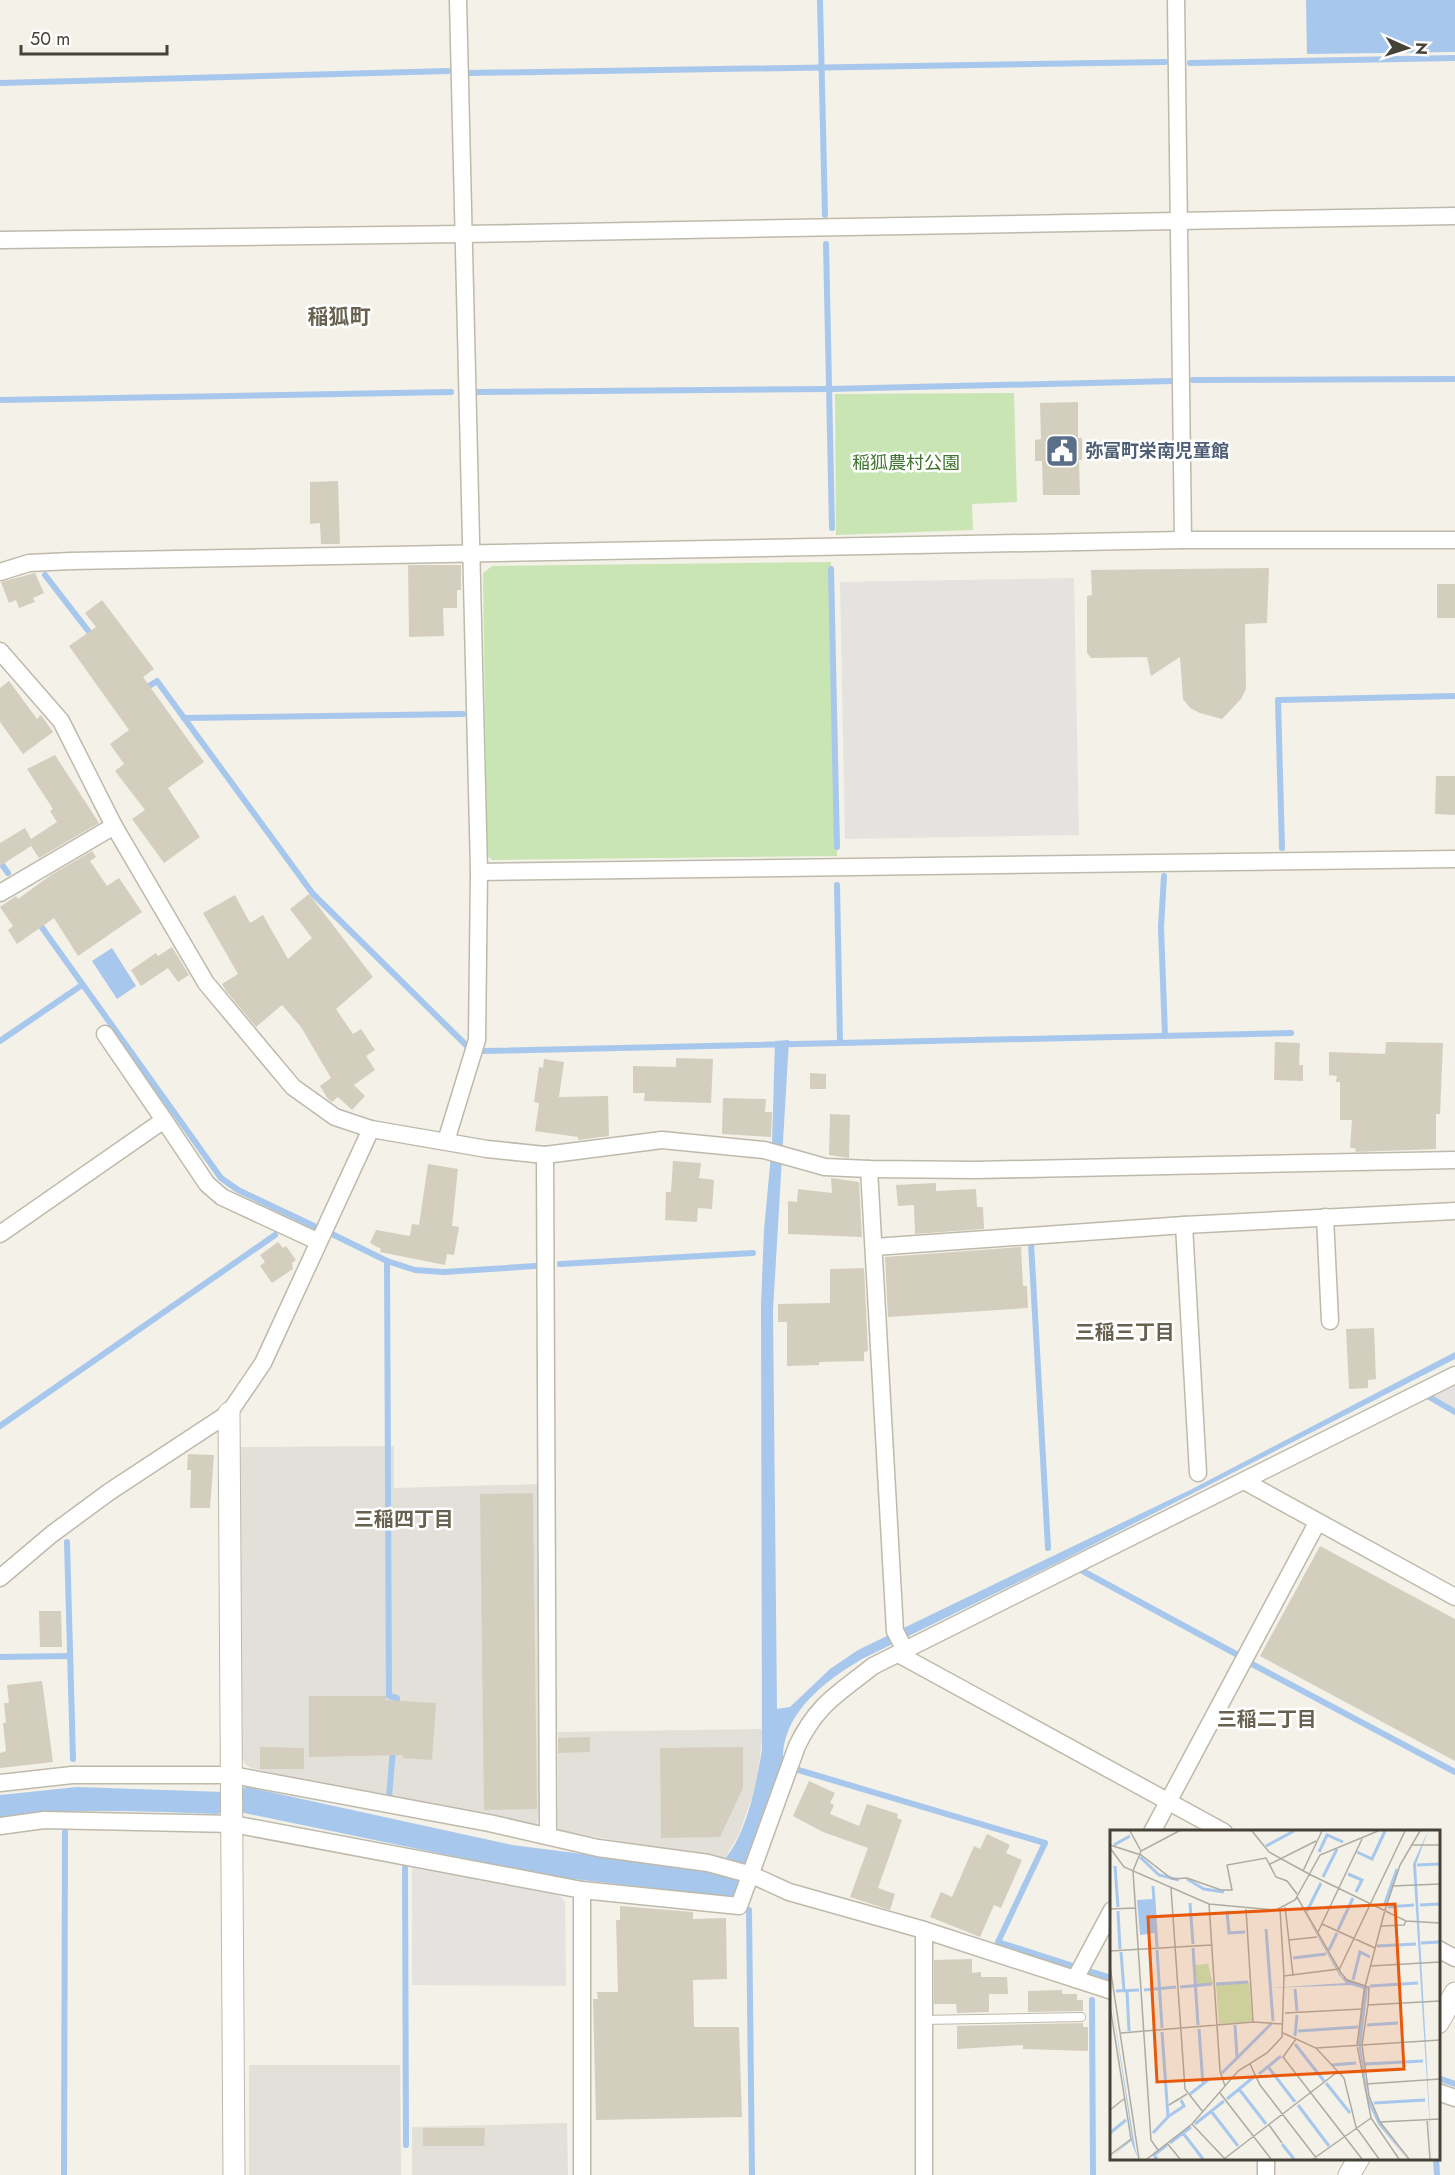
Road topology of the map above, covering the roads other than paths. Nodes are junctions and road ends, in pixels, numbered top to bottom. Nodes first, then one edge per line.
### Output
1 (458, 0) edge
2 (1176, 0) edge
3 (1455, 216) edge
4 (1180, 222) junction
5 (463, 234) junction
6 (0, 240) edge
7 (1184, 540) junction
8 (1455, 540) edge
9 (470, 553) junction
10 (0, 572) edge
11 (0, 651) edge
12 (114, 826) junction
13 (1455, 859) edge
14 (479, 872) junction
15 (0, 893) edge
16 (105, 1034) dead end
17 (164, 1120) junction
18 (371, 1129) junction
19 (446, 1141) junction
20 (545, 1155) junction
21 (1455, 1160) edge
22 (869, 1169) junction
23 (1455, 1211) edge
24 (1325, 1217) junction
25 (1184, 1225) junction
26 (0, 1234) edge
27 (317, 1241) junction
28 (874, 1247) junction
29 (1330, 1321) dead end
30 (1455, 1375) edge
31 (230, 1413) junction
32 (1198, 1473) dead end
33 (1244, 1481) junction
34 (1317, 1523) junction
35 (0, 1578) edge
36 (1455, 1597) edge
37 (903, 1653) junction
38 (232, 1781) junction
39 (0, 1783) edge
40 (1168, 1801) junction
41 (233, 1822) junction
42 (0, 1826) edge
43 (1153, 1830) edge
44 (1220, 1830) edge
45 (548, 1836) junction
46 (752, 1875) junction
47 (582, 1890) junction
48 (1110, 1914) edge
49 (924, 1930) junction
50 (1440, 1950) edge
51 (1455, 1958) edge
52 (1076, 1979) junction
53 (1110, 1990) edge
54 (1455, 1993) edge
55 (1081, 2017) dead end
56 (1440, 2019) edge
57 (922, 2020) junction
58 (1440, 2093) edge
59 (1455, 2098) edge
60 (1358, 2160) edge
61 (234, 2175) edge
62 (582, 2175) edge
63 (924, 2175) edge
64 (1349, 2175) edge

1 - 5 street
2 - 4 street
3 - 4 street
4 - 5 street
4 - 7 street
5 - 6 street
5 - 9 street
7 - 8 street
7 - 9 street
9 - 10 street
9 - 14 street
11 - 12 street
12 - 15 street
12 - 18 street
13 - 14 street
14 - 19 street
16 - 17 street
17 - 26 street
17 - 27 street
18 - 19 street
18 - 27 street
19 - 20 street
20 - 22 street
20 - 45 street
21 - 22 street
22 - 28 street
23 - 24 street
24 - 25 street
24 - 29 street
25 - 28 street
25 - 32 street
27 - 31 street
28 - 37 street
30 - 33 street
31 - 35 street
31 - 38 street
33 - 34 street
33 - 37 street
34 - 36 street
34 - 40 street
37 - 40 street
37 - 46 street
38 - 39 street
38 - 41 street
38 - 45 street
40 - 43 street
40 - 44 street
41 - 42 street
41 - 47 street
41 - 61 street
45 - 46 street
46 - 47 street
46 - 49 street
47 - 62 street
48 - 52 street
49 - 52 street
49 - 57 street
50 - 51 street
52 - 53 street
54 - 56 street
55 - 57 lane
57 - 63 street
58 - 59 street
60 - 64 street

